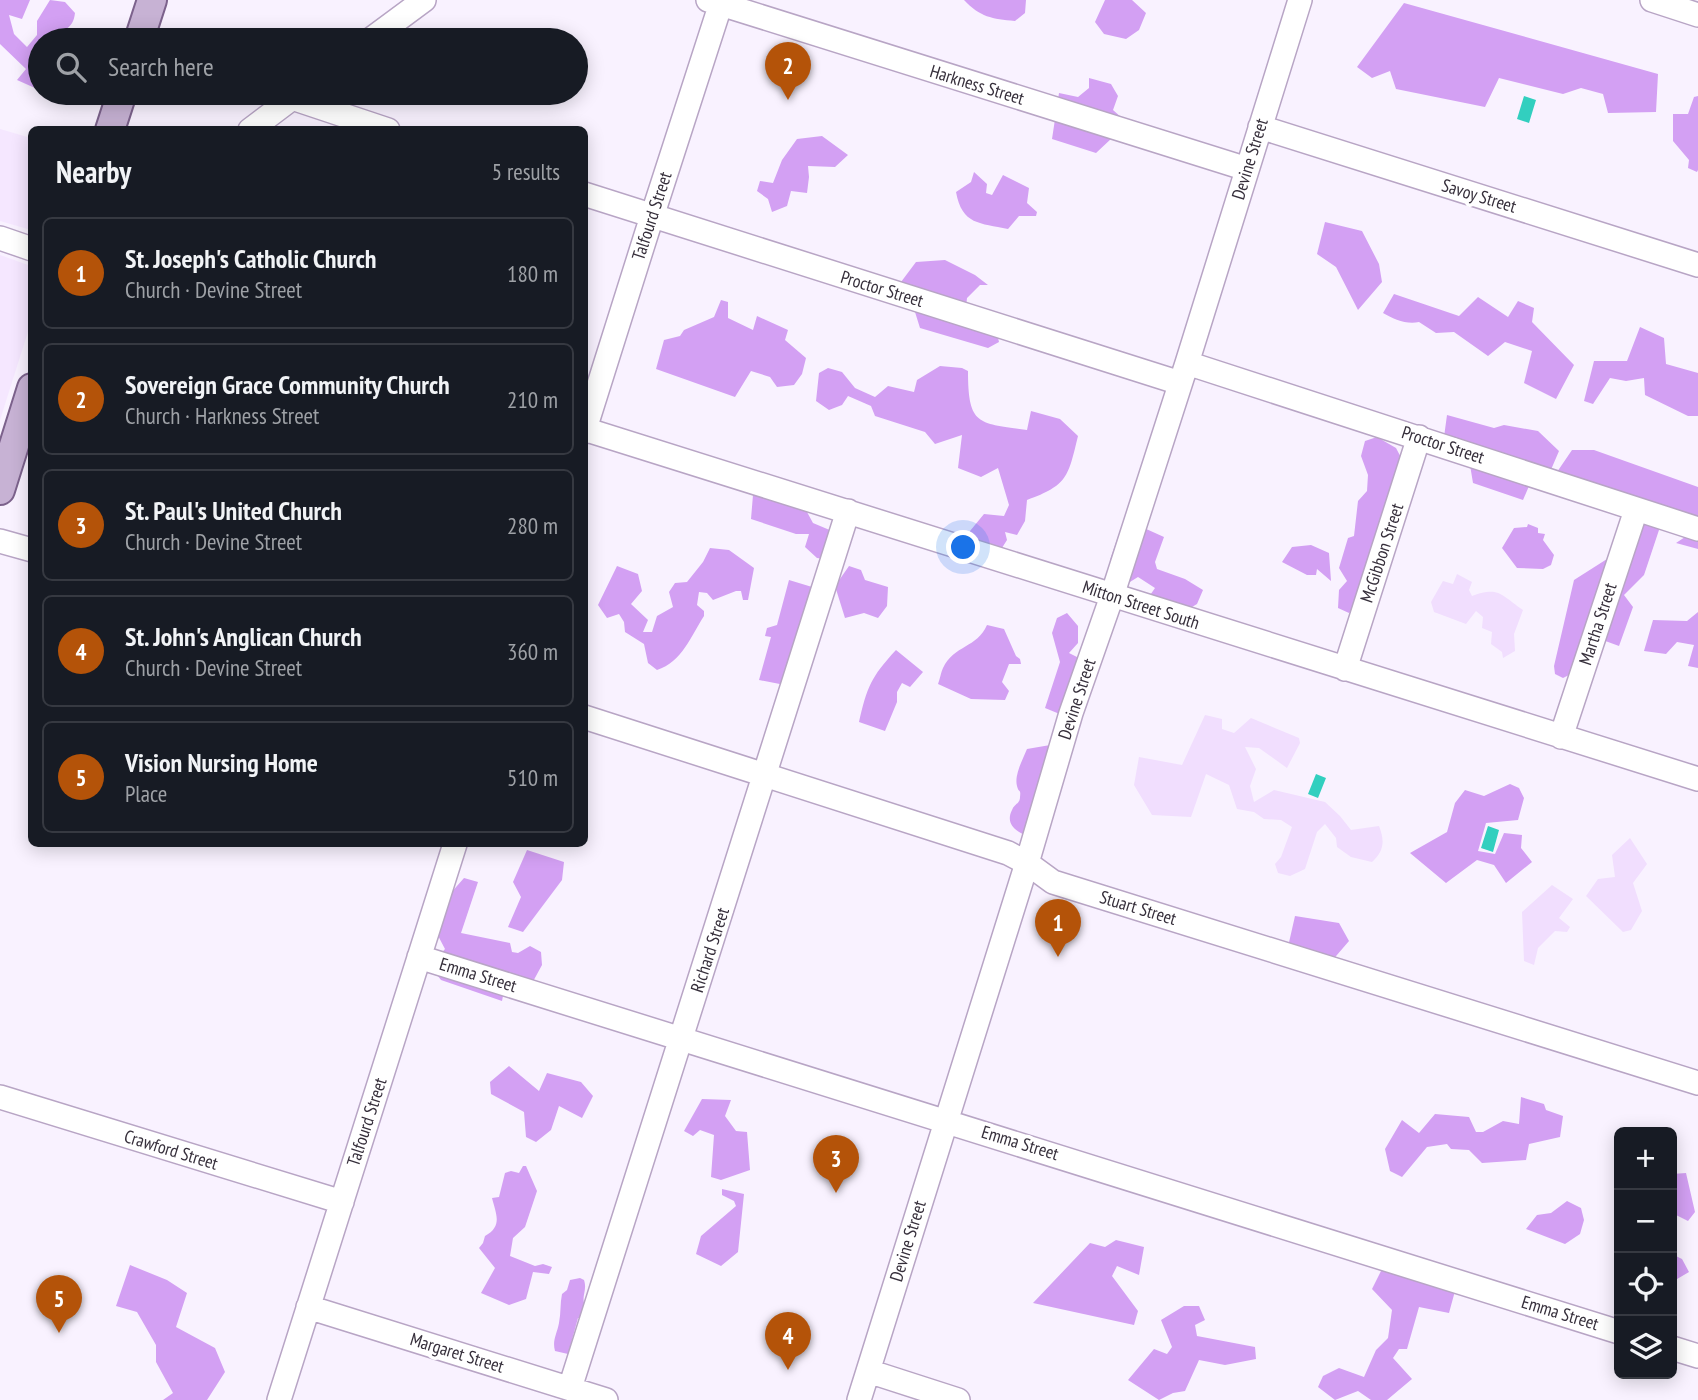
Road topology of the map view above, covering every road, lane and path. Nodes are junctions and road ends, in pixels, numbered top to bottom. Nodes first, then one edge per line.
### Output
1 (152, 0) edge
2 (425, 0) edge
3 (1300, 0) edge
4 (1651, 0) edge
5 (717, 1) edge
6 (1698, 15) edge
7 (143, 28) edge
8 (386, 28) edge
9 (118, 105) edge
10 (282, 105) edge
11 (322, 105) edge
12 (111, 126) edge
13 (255, 126) edge
14 (377, 126) edge
15 (1260, 127) junction
16 (1247, 169) junction
17 (588, 195) edge
18 (652, 217) junction
19 (0, 239) edge
20 (28, 248) edge
21 (1698, 265) edge
22 (1183, 373) junction
23 (28, 401) edge
24 (588, 420) edge
25 (588, 431) edge
26 (1419, 437) junction
27 (0, 489) edge
28 (1636, 510) junction
29 (848, 511) junction
30 (1698, 529) edge
31 (0, 541) edge
32 (28, 549) edge
33 (1112, 596) junction
34 (1345, 669) junction
35 (588, 718) edge
36 (1561, 737) junction
37 (765, 777) junction
38 (1698, 779) edge
39 (454, 847) edge
40 (1027, 863) junction
41 (419, 957) junction
42 (681, 1039) junction
43 (1698, 1083) edge
44 (0, 1097) edge
45 (946, 1120) junction
46 (341, 1202) junction
47 (309, 1307) junction
48 (1614, 1330) edge
49 (1677, 1350) edge
50 (1698, 1356) edge
51 (868, 1371) junction
52 (570, 1388) junction
53 (279, 1400) edge
54 (606, 1400) edge
55 (859, 1400) edge
56 (958, 1400) edge

1 - 7 main road
2 - 8 street
3 - 15 street, Devine Street
4 - 6 street
5 - 16 street, Harkness Street
5 - 18 street, Talfourd Street
9 - 12 main road
10 - 13 street
11 - 14 street
15 - 16 street, Devine Street
15 - 21 street, Savoy Street
16 - 22 street, Devine Street
17 - 18 street, Proctor Street
18 - 22 street, Proctor Street
18 - 24 street, Talfourd Street
19 - 20 street
22 - 26 street, Proctor Street
22 - 33 street, Devine Street
23 - 27 main road
25 - 29 street, Mitton Street South
26 - 28 street, Proctor Street
26 - 34 street, McGibbon Street
28 - 30 street, Proctor Street
28 - 36 street, Martha Street
29 - 33 street, Mitton Street South
29 - 37 street, Richard Street
31 - 32 street
33 - 34 street, Mitton Street South
33 - 40 street, Devine Street
34 - 36 street, Mitton Street South
35 - 37 street, Stuart Street
36 - 38 street, Mitton Street South
37 - 40 street, Stuart Street
37 - 42 street, Richard Street
39 - 41 street, Talfourd Street
40 - 43 street, Stuart Street
40 - 45 street, Devine Street
41 - 42 street, Emma Street
41 - 46 street, Talfourd Street
42 - 45 street, Emma Street
42 - 52 street, Richard Street
44 - 46 street, Crawford Street
45 - 48 street, Emma Street
45 - 51 street, Devine Street
46 - 47 street, Talfourd Street
47 - 52 street, Margaret Street
47 - 53 street, Talfourd Street
49 - 50 street
51 - 55 street, Devine Street
51 - 56 street
52 - 54 street, Margaret Street

